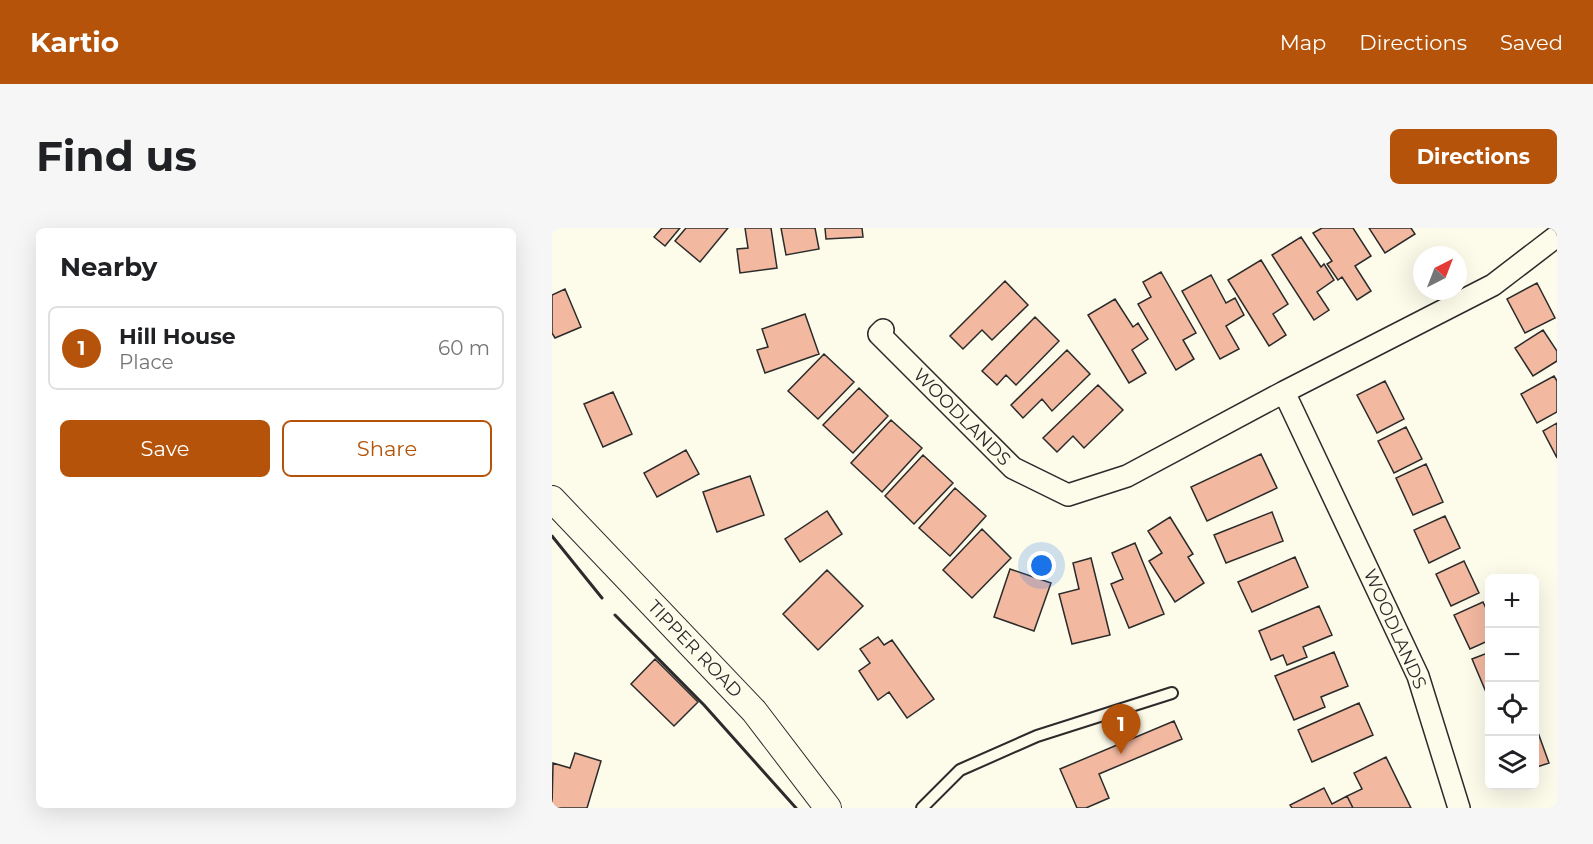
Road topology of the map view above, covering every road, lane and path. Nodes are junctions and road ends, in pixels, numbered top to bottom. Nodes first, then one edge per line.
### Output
1 (1557, 236) edge
2 (883, 330) dead end
3 (1284, 392) junction
4 (552, 499) edge
5 (1172, 693) dead end
6 (828, 808) edge
7 (922, 808) edge
8 (1460, 808) edge

1 - 3 street, WOODLANDS
2 - 3 street, WOODLANDS
3 - 8 street, WOODLANDS
4 - 6 street, TIPPER ROAD
5 - 7 lane

